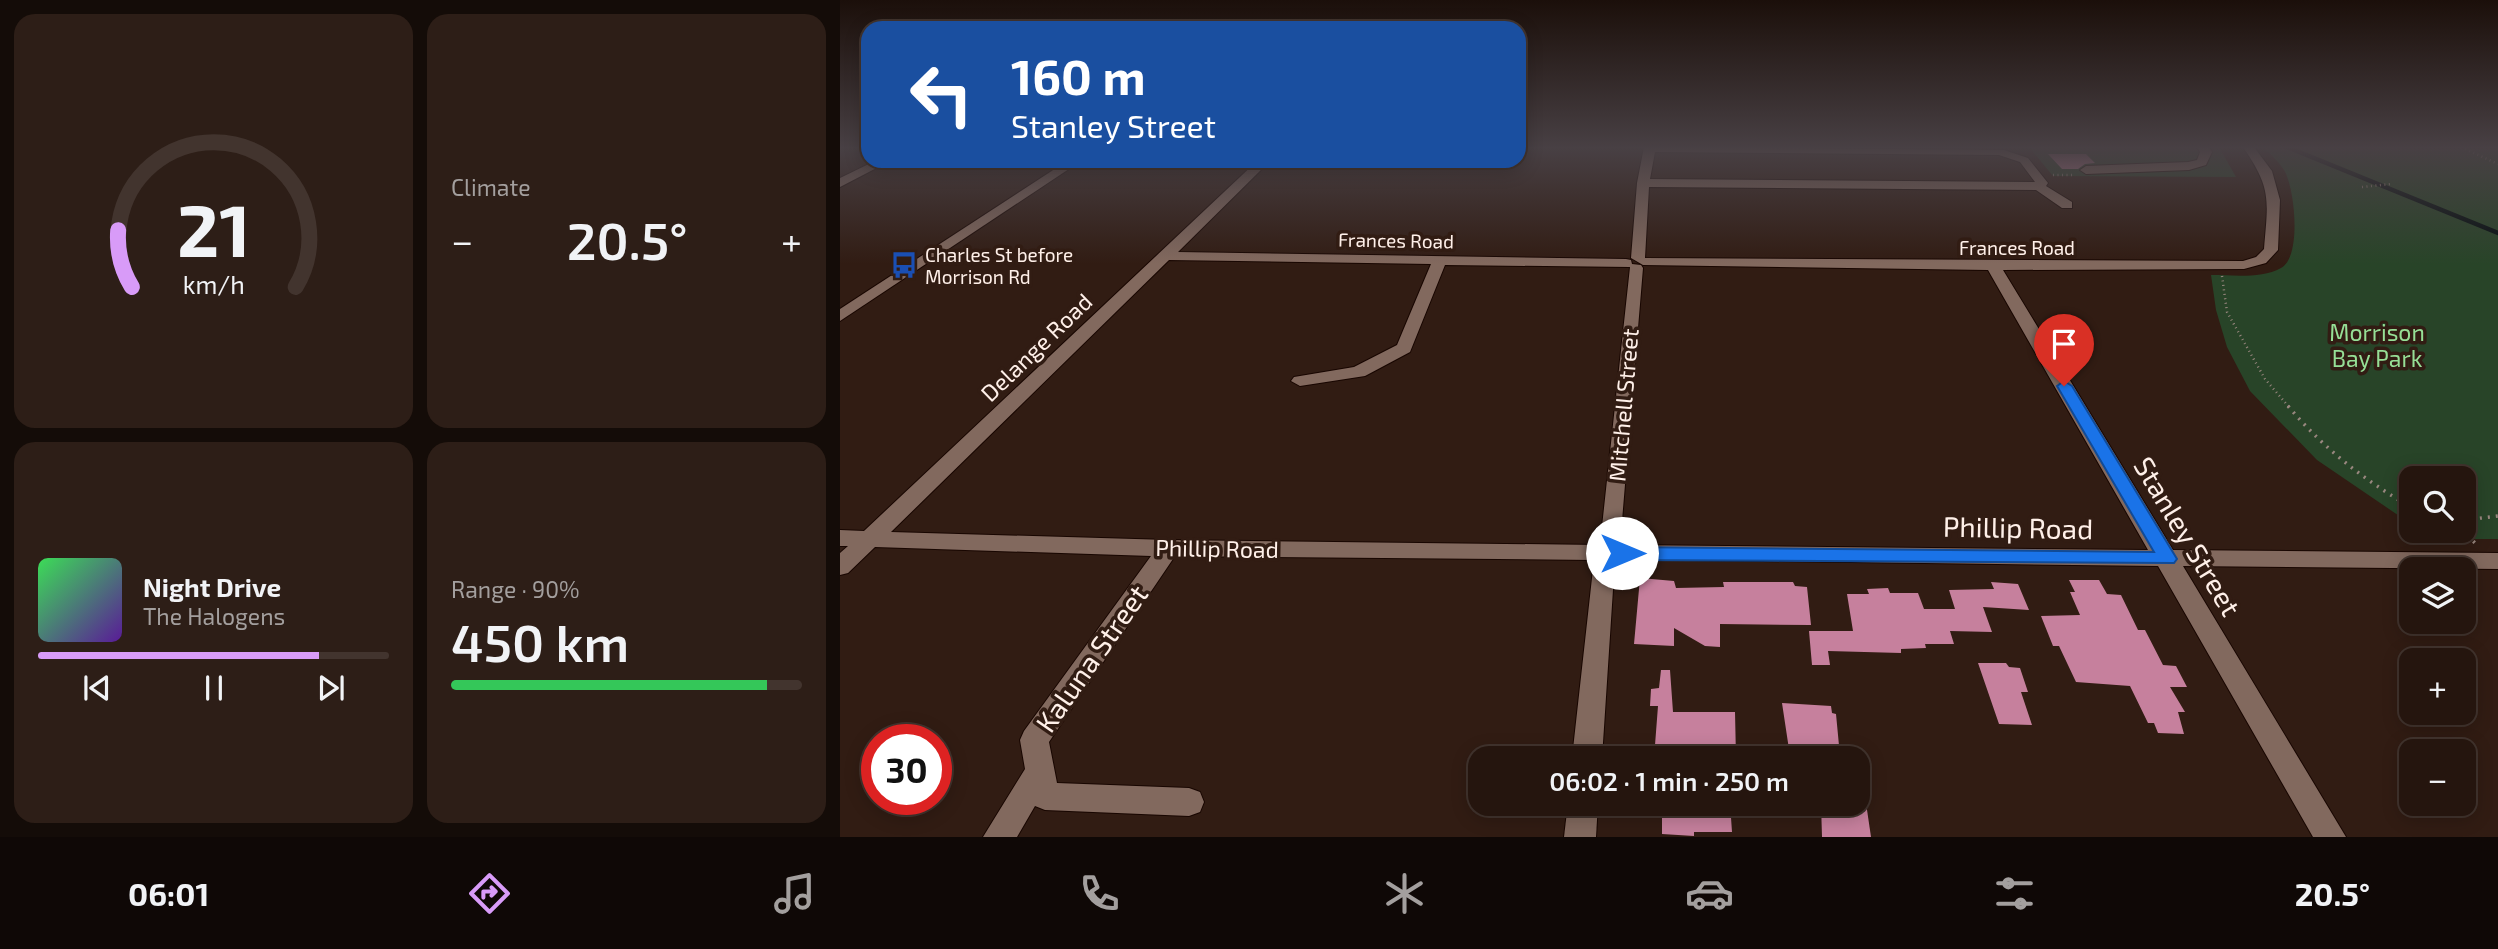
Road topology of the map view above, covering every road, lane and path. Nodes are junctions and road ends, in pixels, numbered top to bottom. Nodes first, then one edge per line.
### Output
1 (1037, 186) edge
2 (1238, 186) edge
3 (1643, 186) edge
4 (2038, 186) edge
5 (2272, 186) edge
6 (2372, 186) edge
7 (2362, 187) dead end
8 (2067, 205) dead end
9 (1166, 256) junction
10 (1440, 260) junction
11 (1637, 263) junction
12 (1993, 266) junction
13 (2222, 267) junction
14 (840, 316) edge
15 (1300, 381) dead end
16 (2399, 500) edge
17 (2498, 516) edge
18 (2476, 519) edge
19 (840, 538) edge
20 (870, 538) junction
21 (1169, 548) junction
22 (1608, 553) junction
23 (2167, 559) junction
24 (2498, 561) edge
25 (840, 567) edge
26 (1588, 746) edge
27 (1040, 772) junction
28 (1189, 802) dead end
29 (1582, 816) edge
30 (999, 837) edge
31 (1580, 837) edge
32 (2330, 837) edge

1 - 14 street
2 - 9 street, Delange Road
3 - 11 street, Mitchell Street
4 - 8 street
5 - 13 street, Frances Road
6 - 7 path
9 - 10 street, Frances Road
9 - 20 street, Delange Road
10 - 11 street, Frances Road
10 - 15 street
11 - 12 street, Frances Road
11 - 22 street, Mitchell Street
12 - 13 street, Frances Road
12 - 23 street, Stanley Street
13 - 16 path
17 - 18 path
19 - 20 street, Phillip Road
20 - 21 street, Phillip Road
20 - 25 street, Delange Road
21 - 22 street, Phillip Road
21 - 27 street, Kaluna Street
22 - 23 street, Phillip Road
22 - 26 street, Mitchell Street
23 - 24 street, Phillip Road
23 - 32 street, Stanley Street
27 - 28 street, Kaluna Street
27 - 30 street
29 - 31 street

